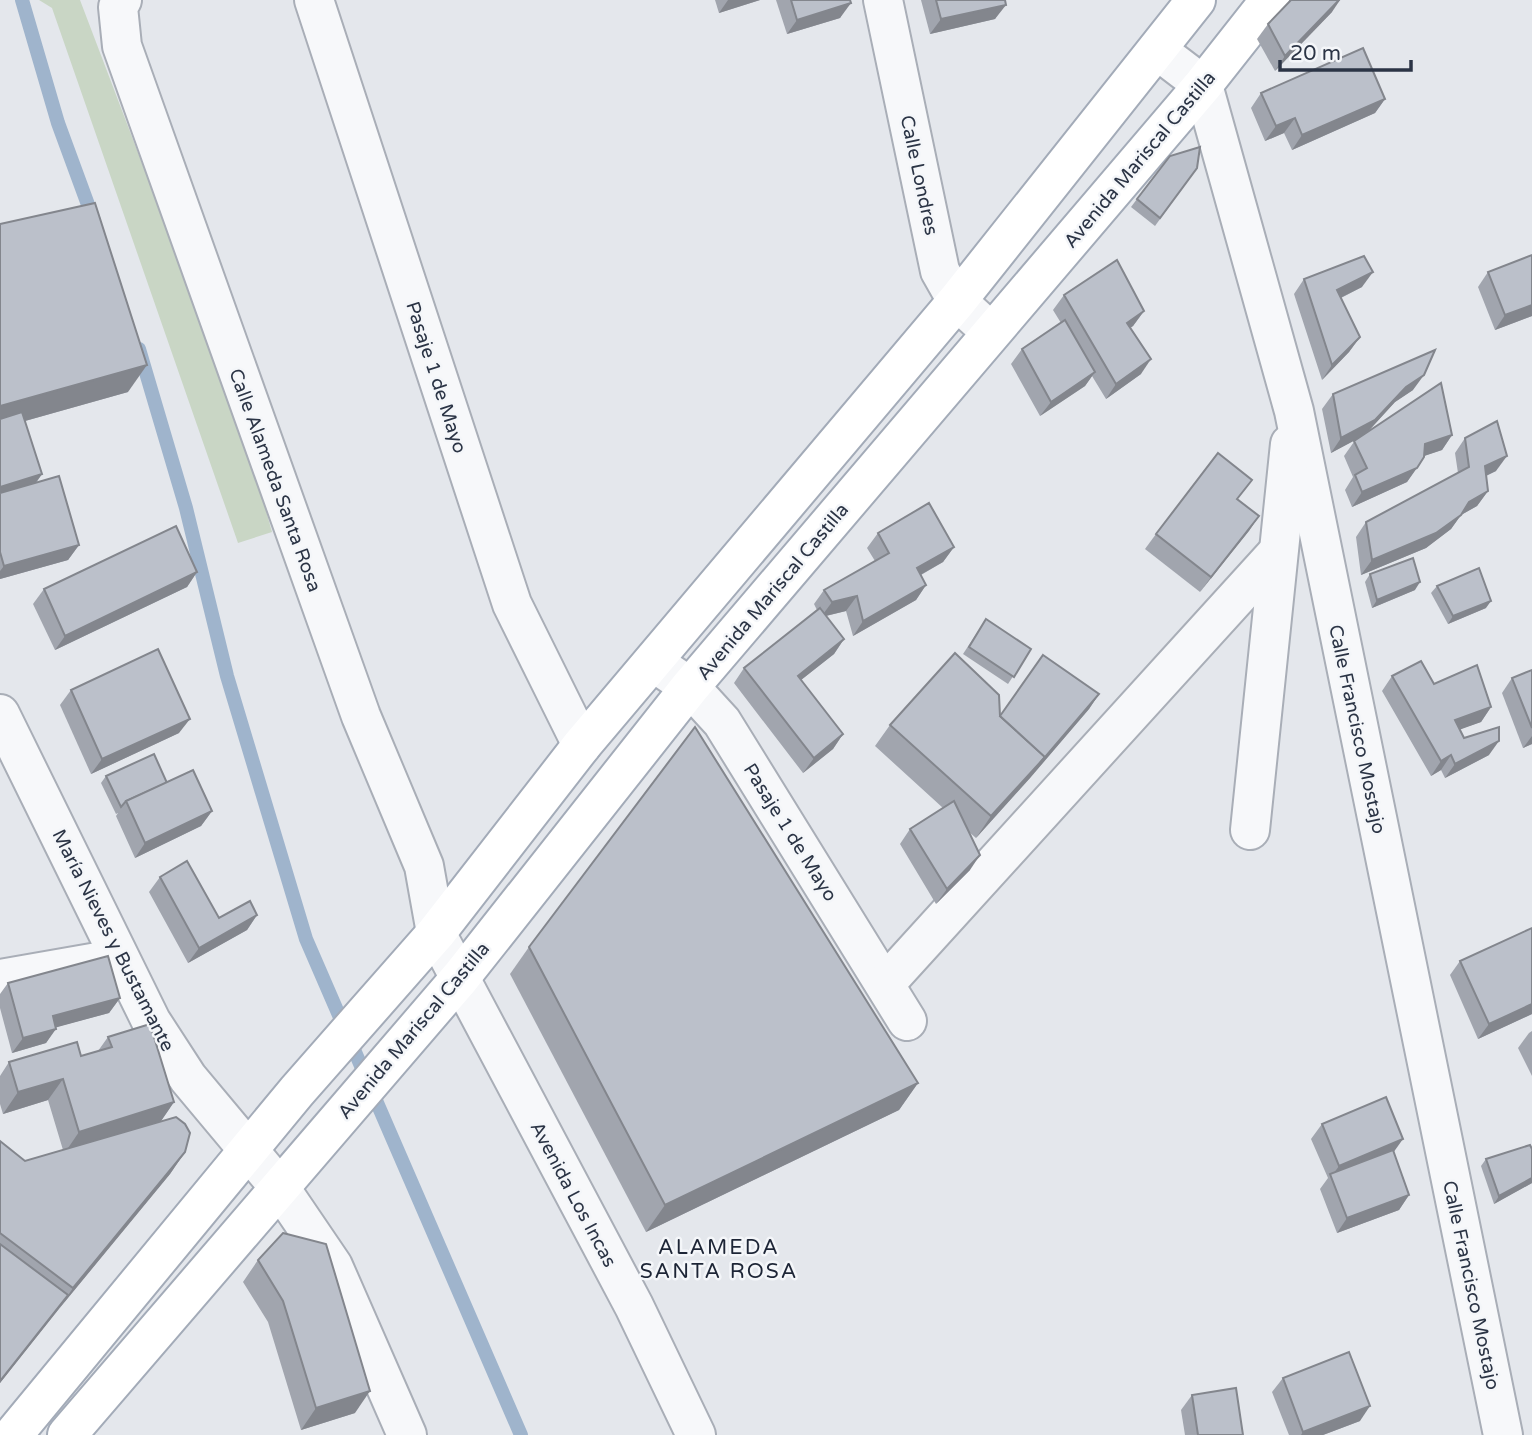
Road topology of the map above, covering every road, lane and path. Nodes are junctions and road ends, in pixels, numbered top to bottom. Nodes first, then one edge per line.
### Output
1 (122, 0) edge
2 (314, 0) edge
3 (883, 0) edge
4 (1196, 0) edge
5 (1270, 0) edge
6 (1157, 50) junction
7 (1203, 85) junction
8 (957, 301) junction
9 (991, 332) junction
10 (1294, 411) junction
11 (1277, 553) junction
12 (653, 662) junction
13 (690, 687) junction
14 (0, 714) edge
15 (582, 745) junction
16 (1250, 830) dead end
17 (447, 956) junction
18 (121, 958) junction
19 (0, 979) edge
20 (885, 984) junction
21 (907, 1021) dead end
22 (249, 1152) junction
23 (280, 1188) junction
24 (38, 1404) junction
25 (69, 1434) edge
26 (13, 1435) edge
27 (407, 1435) edge
28 (696, 1435) edge
29 (1503, 1435) edge

1 - 17 street, Calle Alameda Santa Rosa
2 - 15 street, Pasaje 1 de Mayo
3 - 8 street, Calle Londres
4 - 6 main road, Avenida Mariscal Castilla
5 - 7 main road, Avenida Mariscal Castilla
6 - 7 street
6 - 8 main road, Avenida Mariscal Castilla
7 - 9 main road, Avenida Mariscal Castilla
7 - 10 street, Calle Francisco Mostajo
8 - 9 street, Calle Londres
8 - 12 main road, Avenida Mariscal Castilla
9 - 13 main road, Avenida Mariscal Castilla
10 - 11 street
10 - 29 street, Calle Francisco Mostajo
11 - 16 street
11 - 20 street
12 - 13 street, Pasaje 1 de Mayo
12 - 15 main road, Avenida Mariscal Castilla
13 - 17 main road, Avenida Mariscal Castilla
13 - 20 street, Pasaje 1 de Mayo
14 - 18 street, María Nieves y Bustamante
15 - 17 main road, Avenida Mariscal Castilla
17 - 22 main road, Avenida Mariscal Castilla
17 - 23 main road, Avenida Mariscal Castilla
17 - 28 street, Avenida Los Incas
18 - 19 street
18 - 22 street, María Nieves y Bustamante
20 - 21 street, Pasaje 1 de Mayo
22 - 23 street, María Nieves y Bustamante
22 - 24 main road, Avenida Mariscal Castilla
23 - 25 main road, Avenida Mariscal Castilla
23 - 27 street, María Nieves y Bustamante
24 - 25 street
24 - 26 main road, Avenida Mariscal Castilla

